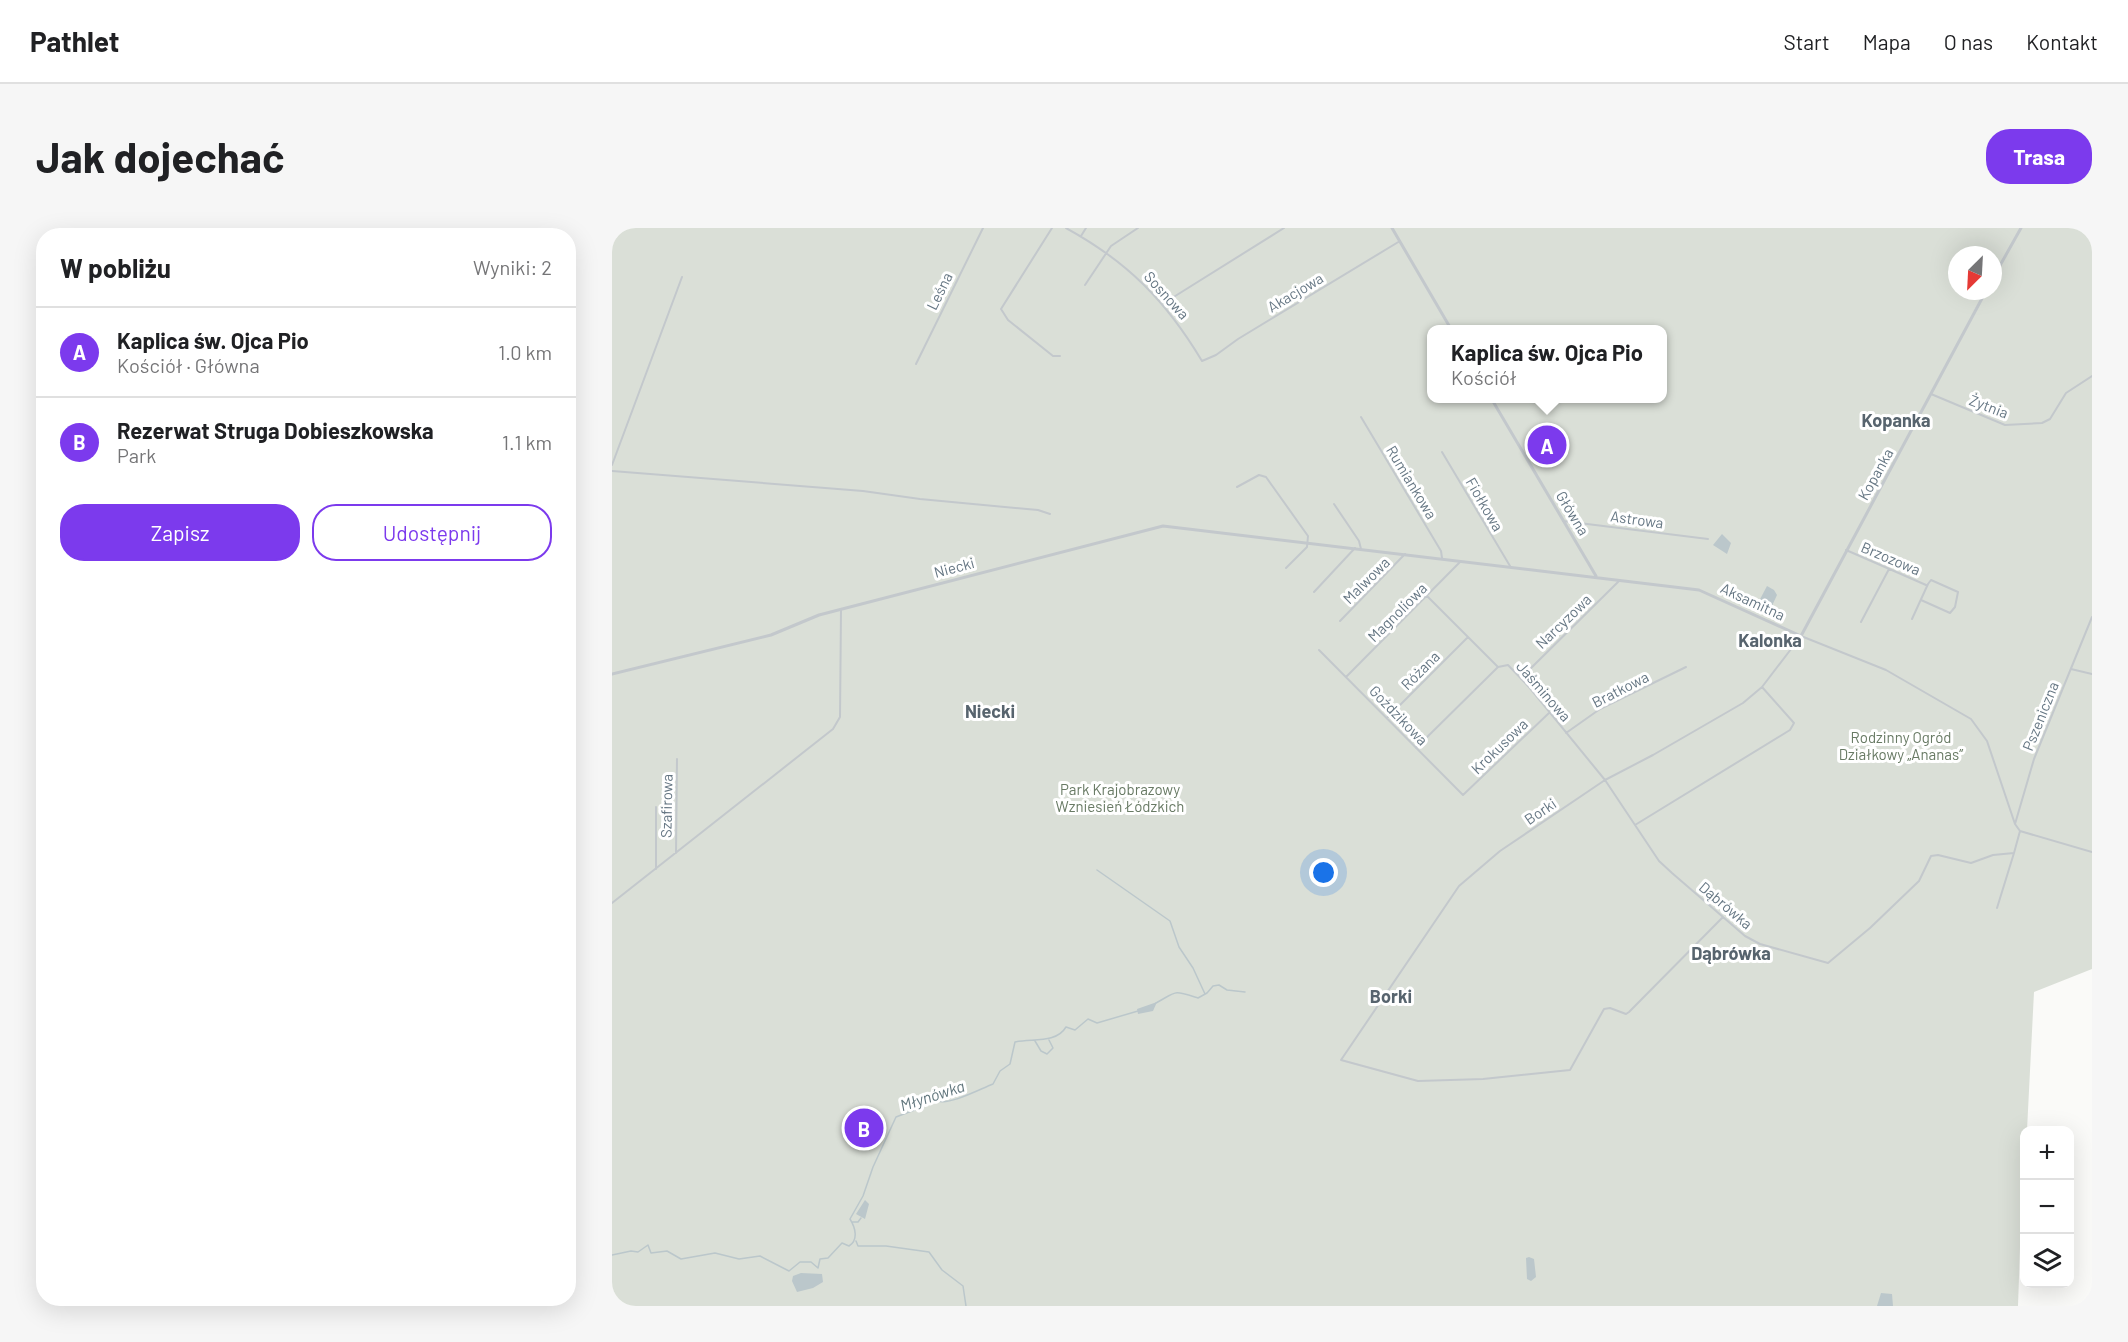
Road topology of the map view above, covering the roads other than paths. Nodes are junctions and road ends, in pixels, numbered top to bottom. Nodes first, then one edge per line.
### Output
1 (982, 228) edge
2 (1052, 228) edge
3 (1066, 228) edge
4 (1086, 228) edge
5 (1138, 228) edge
6 (1284, 228) edge
7 (1392, 228) edge
8 (2020, 228) edge
9 (1081, 236) junction
10 (1400, 241) junction
11 (1104, 253) junction
12 (2002, 261) edge
13 (682, 277) dead end
14 (1085, 285) dead end
15 (1981, 300) edge
16 (1164, 303) junction
17 (1448, 325) edge
18 (1060, 356) dead end
19 (1202, 361) joint
20 (916, 364) dead end
21 (2092, 376) edge
22 (1931, 394) junction
23 (1493, 403) edge
24 (1361, 417) dead end
25 (1442, 452) dead end
26 (612, 465) edge
27 (612, 471) edge
28 (1237, 487) dead end
29 (1334, 504) dead end
30 (1050, 514) dead end
31 (1563, 521) junction
32 (1708, 539) dead end
33 (1308, 543) junction
34 (1355, 548) junction
35 (1361, 549) junction
36 (1846, 550) junction
37 (1405, 554) junction
38 (1442, 558) junction
39 (1461, 561) junction
40 (1510, 566) junction
41 (1286, 568) dead end
42 (1889, 568) junction
43 (1598, 577) junction
44 (1620, 580) junction
45 (1928, 585) junction
46 (1314, 592) dead end
47 (1427, 596) junction
48 (1921, 600) junction
49 (841, 610) junction
50 (2092, 617) edge
51 (1912, 619) dead end
52 (1340, 621) dead end
53 (1861, 622) dead end
54 (1801, 636) junction
55 (1468, 637) junction
56 (1319, 650) dead end
57 (1498, 667) junction
58 (1686, 667) dead end
59 (2071, 669) junction
60 (612, 674) edge
61 (2092, 674) edge
62 (1346, 677) junction
63 (1521, 678) junction
64 (1762, 687) junction
65 (1549, 713) junction
66 (1387, 718) junction
67 (1566, 733) junction
68 (1416, 748) junction
69 (677, 759) dead end
70 (1605, 780) junction
71 (1463, 795) joint
72 (656, 807) dead end
73 (2015, 824) junction
74 (1635, 826) junction
75 (2020, 831) junction
76 (2092, 852) edge
77 (676, 853) junction
78 (2014, 853) junction
79 (656, 869) junction
80 (612, 903) edge
81 (1997, 908) dead end
82 (1723, 917) junction

1 - 20 street, Leśna
2 - 18 street
3 - 9 street, Sosnowa
4 - 9 street
5 - 11 street
6 - 16 street
7 - 10 street
8 - 12 street
9 - 11 street, Sosnowa
10 - 17 street
10 - 19 street, Akacjowa
11 - 14 street
11 - 16 street, Sosnowa
13 - 26 street
15 - 22 street, Kopanka
16 - 19 street, Sosnowa
21 - 22 street, Żytnia
22 - 36 street, Kopanka
23 - 31 street, Główna
24 - 38 street, Rumiankowa
25 - 40 street, Fiołkowa
27 - 30 street
28 - 33 street
29 - 35 street
31 - 32 street, Astrowa
31 - 43 street, Główna
33 - 34 street, Aksamitna
33 - 41 street
33 - 49 street, Niecki
34 - 35 street, Aksamitna
34 - 46 street
35 - 37 street, Aksamitna
36 - 42 street, Brzozowa
36 - 54 street, Kopanka
37 - 38 street, Aksamitna
37 - 52 street, Malwowa
38 - 39 street, Aksamitna
39 - 40 street, Aksamitna
39 - 47 street, Magnoliowa
40 - 43 street, Aksamitna
42 - 45 street, Brzozowa
42 - 53 street
43 - 44 street, Aksamitna
44 - 54 street, Aksamitna
44 - 63 street, Narcyzowa
45 - 48 street, Brzozowa
45 - 48 street, Brzozowa
47 - 55 street, Jaśminowa
47 - 62 street, Magnoliowa
48 - 51 street, Brzozowa
49 - 60 street, Niecki
49 - 77 street
50 - 59 street, Pszeniczna
54 - 64 street, Borki
54 - 73 street, Aksamitna
55 - 57 street, Jaśminowa
55 - 66 street, Różana
56 - 62 street, Goździkowa
57 - 63 street, Jaśminowa
57 - 68 street
58 - 67 street, Bratkowa
59 - 61 street
59 - 73 street, Pszeniczna
62 - 66 street, Goździkowa
63 - 65 street, Jaśminowa
64 - 70 street, Borki
64 - 74 street
65 - 67 street, Jaśminowa
65 - 71 street, Krokusowa
66 - 68 street, Goździkowa
67 - 70 street, Dąbrówka
68 - 71 street, Goździkowa
69 - 77 street, Szafirowa
70 - 74 street, Dąbrówka
70 - 82 street, Borki
72 - 79 street
73 - 75 street, Aksamitna
74 - 82 street, Dąbrówka
75 - 76 street
75 - 78 street
77 - 79 street
78 - 81 street
78 - 82 street, Dąbrówka
79 - 80 street

